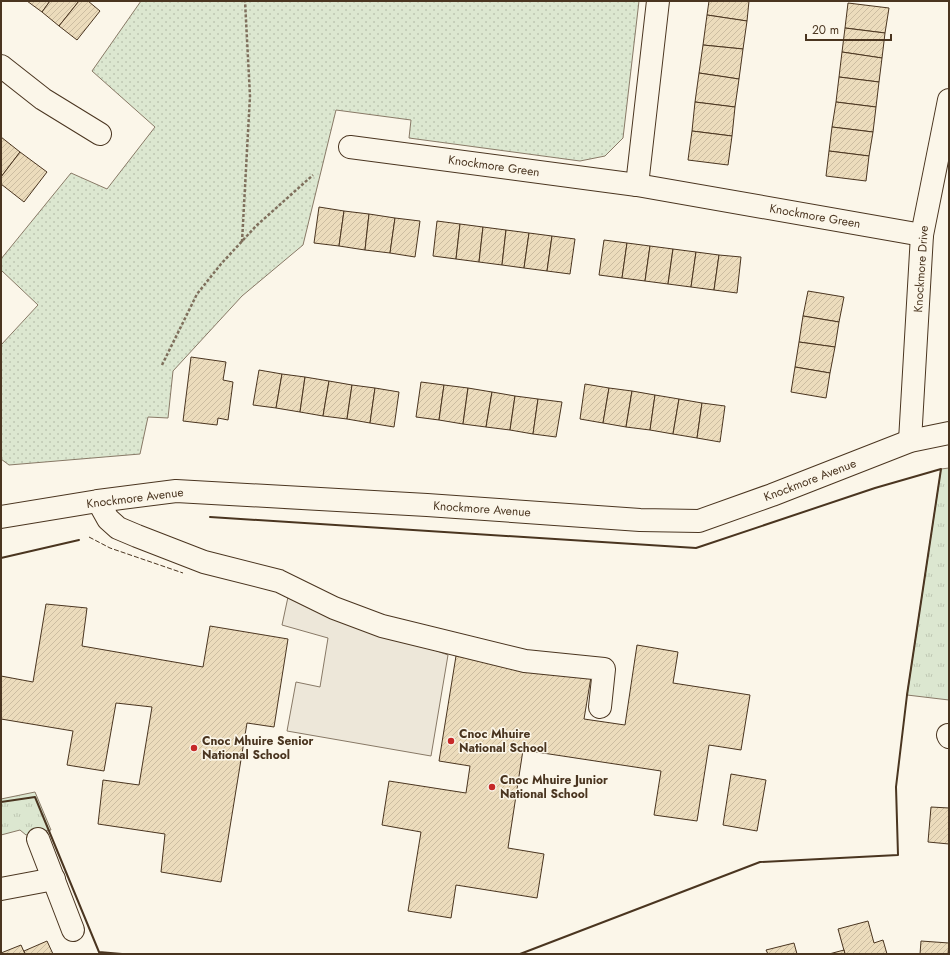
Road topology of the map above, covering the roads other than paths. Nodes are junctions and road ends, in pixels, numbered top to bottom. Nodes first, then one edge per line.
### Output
1 (658, 1) edge
2 (1, 66) edge
3 (949, 100) edge
4 (100, 134) dead end
5 (350, 147) dead end
6 (637, 185) junction
7 (922, 234) junction
8 (949, 433) edge
9 (910, 441) junction
10 (98, 501) junction
11 (1, 517) edge
12 (600, 707) dead end
13 (38, 839) dead end
14 (54, 879) junction
15 (1, 889) edge
16 (73, 930) dead end

1 - 6 street
2 - 4 street
3 - 7 street, Knockmore Drive
5 - 6 street, Knockmore Green
6 - 7 street, Knockmore Green
7 - 9 street, Knockmore Drive
8 - 9 street, Knockmore Avenue
9 - 10 street, Knockmore Avenue
10 - 11 street, Knockmore Avenue
10 - 12 street
13 - 14 street
14 - 15 street
14 - 16 street

